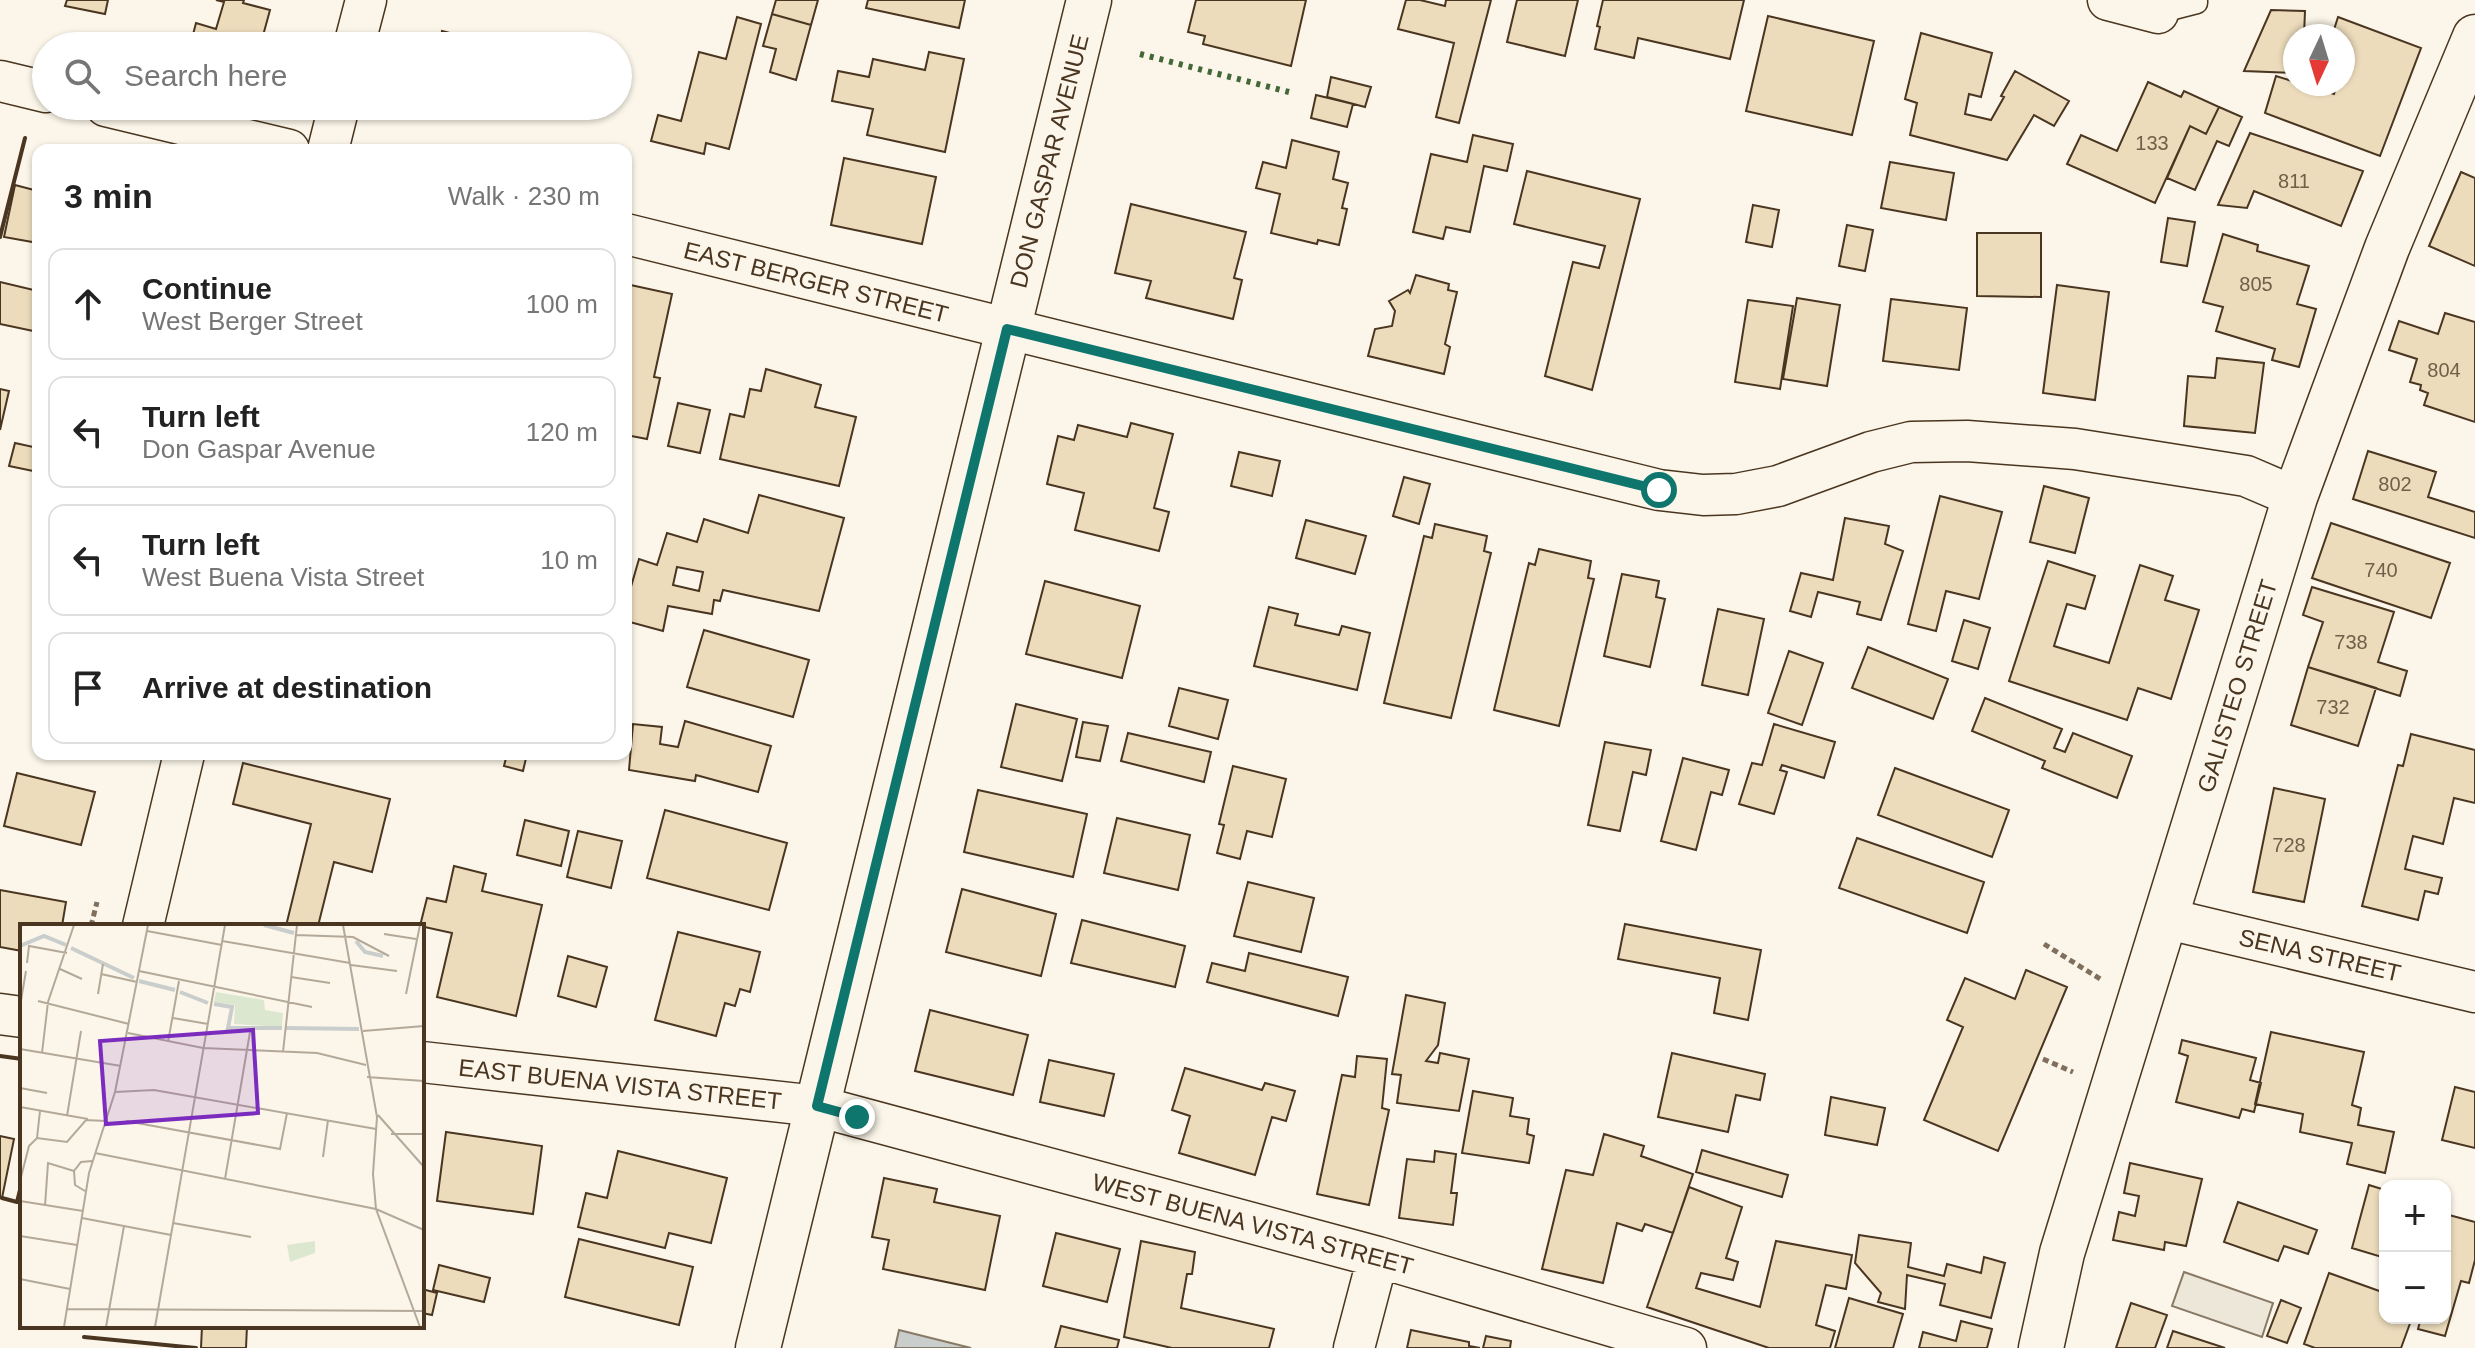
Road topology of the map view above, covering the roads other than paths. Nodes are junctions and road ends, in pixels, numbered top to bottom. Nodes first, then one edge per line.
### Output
1 (366, 0) edge
2 (1089, 0) edge
3 (2108, 0) edge
4 (2197, 0) edge
5 (2158, 13) joint
6 (358, 32) edge
7 (2475, 37) edge
8 (0, 81) edge
9 (32, 89) edge
10 (164, 120) edge
11 (336, 120) edge
12 (264, 144) edge
13 (330, 144) edge
14 (632, 235) edge
15 (1007, 329) junction
16 (2295, 497) junction
17 (183, 760) edge
18 (2164, 918) junction
19 (143, 924) edge
20 (2475, 992) edge
21 (0, 1014) edge
22 (20, 1017) edge
23 (424, 1062) edge
24 (817, 1106) junction
25 (1378, 1257) junction
26 (758, 1348) edge
27 (1354, 1348) edge
28 (1686, 1348) edge
29 (2041, 1348) edge

1 - 6 street
2 - 15 street, DON GASPAR AVENUE
3 - 5 street
4 - 5 lane
7 - 16 street, GALISTEO STREET
8 - 9 street
10 - 12 street
11 - 13 street
14 - 15 street, EAST BERGER STREET
15 - 16 street, EAST BERGER STREET
15 - 24 street, DON GASPAR AVENUE
16 - 18 street, GALISTEO STREET
17 - 19 street
18 - 20 street, SENA STREET
18 - 29 street, GALISTEO STREET
21 - 22 street
23 - 24 street, EAST BUENA VISTA STREET
24 - 25 street, WEST BUENA VISTA STREET
24 - 26 street, DON GASPAR AVENUE
25 - 27 street
25 - 28 street, WEST BUENA VISTA STREET

